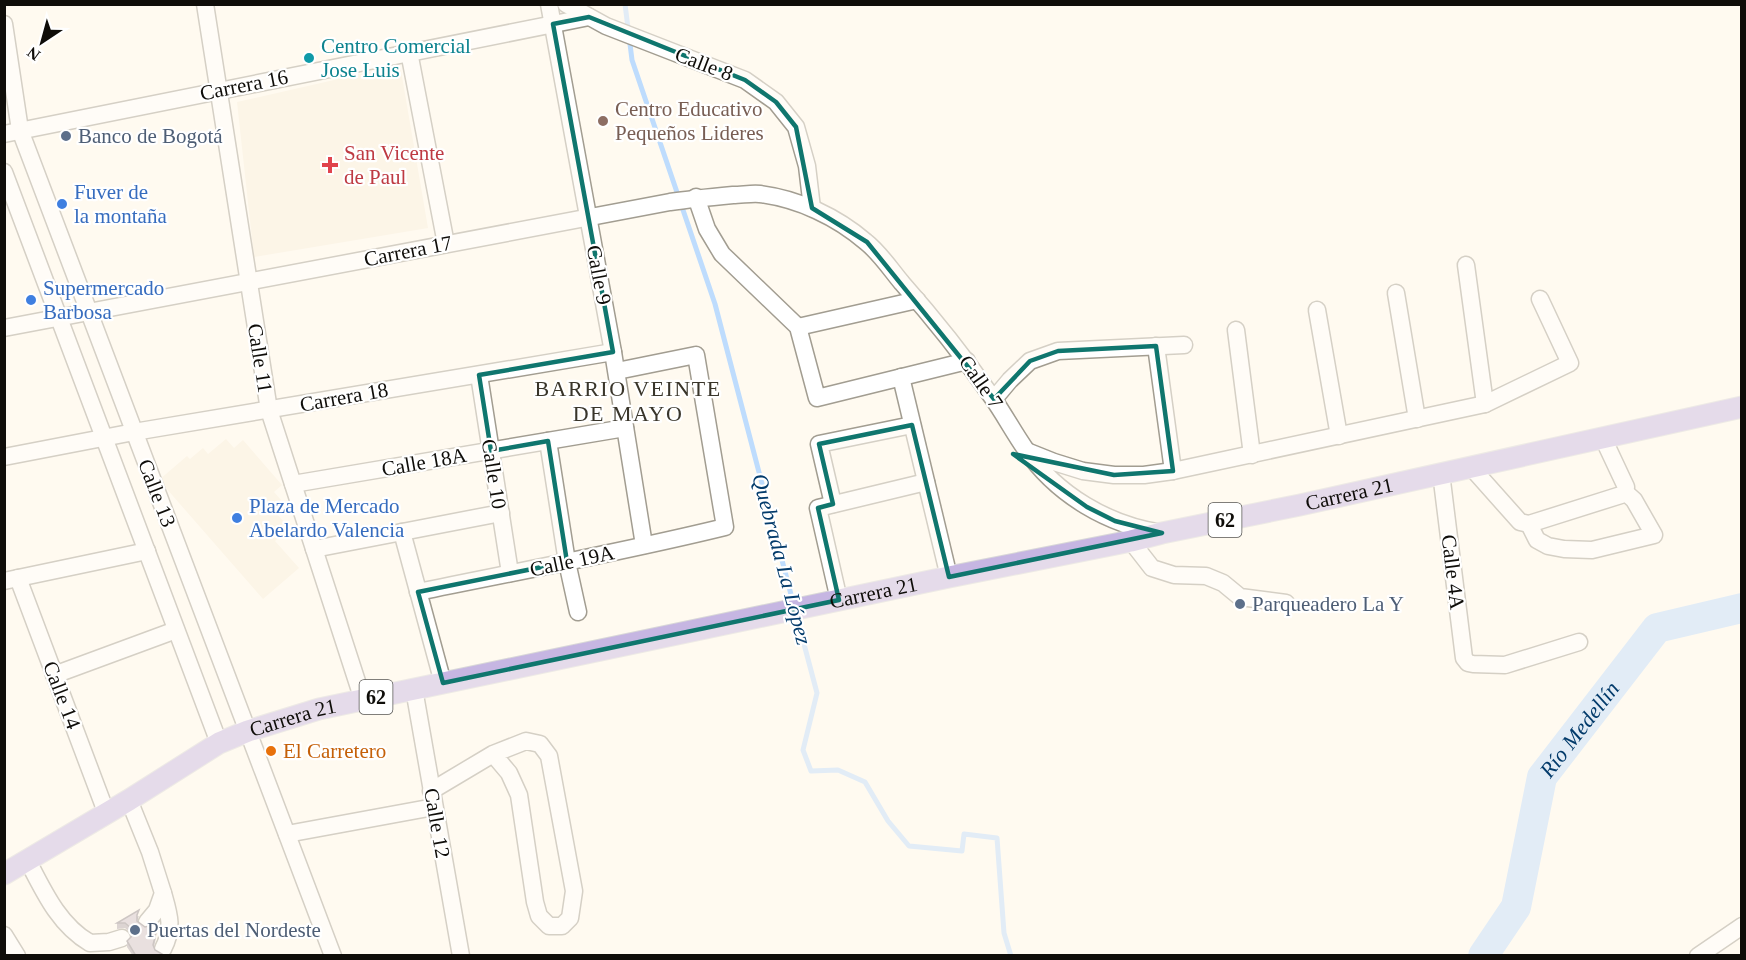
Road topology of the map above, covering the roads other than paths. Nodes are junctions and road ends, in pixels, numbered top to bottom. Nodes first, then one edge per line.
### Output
1 (205, 4) edge
2 (549, 4) edge
3 (566, 4) edge
4 (589, 16) junction
5 (4, 24) edge
6 (552, 24) junction
7 (409, 52) junction
8 (219, 90) junction
9 (12, 132) edge
10 (4, 172) edge
11 (692, 198) junction
12 (812, 208) junction
13 (588, 217) junction
14 (446, 244) junction
15 (1466, 265) dead end
16 (247, 282) junction
17 (1396, 292) dead end
18 (1540, 299) dead end
19 (917, 300) junction
20 (1317, 310) dead end
21 (88, 312) junction
22 (59, 318) junction
23 (4, 327) edge
24 (798, 327) junction
25 (1236, 330) dead end
26 (1184, 345) dead end
27 (1156, 346) junction
28 (614, 352) junction
29 (967, 361) junction
30 (617, 371) junction
31 (479, 375) junction
32 (901, 377) junction
33 (994, 399) junction
34 (1485, 404) junction
35 (1742, 407) edge
36 (268, 410) junction
37 (1417, 419) junction
38 (912, 425) junction
39 (626, 428) junction
40 (134, 432) junction
41 (1339, 436) junction
42 (104, 437) junction
43 (1604, 438) junction
44 (548, 441) junction
45 (1026, 450) junction
46 (491, 451) junction
47 (1252, 455) junction
48 (4, 457) edge
49 (1472, 467) junction
50 (1173, 471) junction
51 (1441, 473) junction
52 (926, 482) junction
53 (293, 484) junction
54 (1625, 492) junction
55 (826, 506) junction
56 (501, 513) junction
57 (1528, 524) junction
58 (402, 532) junction
59 (1162, 533) junction
60 (1131, 541) junction
61 (644, 546) junction
62 (314, 549) junction
63 (147, 551) junction
64 (567, 562) junction
65 (510, 573) junction
66 (949, 578) junction
67 (11, 579) edge
68 (418, 592) junction
69 (838, 600) junction
70 (1286, 603) dead end
71 (578, 612) dead end
72 (176, 630) junction
73 (1579, 642) dead end
74 (54, 675) junction
75 (442, 683) junction
76 (414, 690) junction
77 (363, 700) junction
78 (248, 731) junction
79 (219, 743) junction
80 (493, 754) junction
81 (433, 799) junction
82 (129, 800) junction
83 (106, 812) junction
84 (287, 834) junction
85 (28, 861) junction
86 (4, 874) edge
87 (163, 893) junction
88 (147, 922) dead end
89 (1742, 926) edge
90 (4, 935) edge
91 (122, 938) dead end
92 (90, 944) junction
93 (163, 949) dead end
94 (17, 956) edge
95 (106, 956) edge
96 (333, 956) edge
97 (461, 956) edge
98 (1698, 956) edge

1 - 8 street, Calle 11
2 - 6 street, Calle 9
3 - 4 street, Calle 8
4 - 6 street, Carrera 16
4 - 12 street, Calle 8
5 - 9 street, Calle 13
6 - 7 street, Carrera 16
6 - 13 street, Calle 9
7 - 8 street, Carrera 16
7 - 14 street
8 - 9 street, Carrera 16
8 - 16 street, Calle 11
9 - 21 street, Calle 13
10 - 22 street, Calle 13
11 - 12 street, Carrera 17
11 - 13 street, Carrera 17
11 - 24 street
12 - 19 street, Calle 7
13 - 14 street, Carrera 17
13 - 28 street, Calle 9
14 - 16 street, Carrera 17
15 - 34 street
16 - 21 street, Carrera 17
16 - 36 street, Calle 11
17 - 37 street
18 - 34 street
19 - 24 street
19 - 29 street, Calle 7
20 - 41 street
21 - 22 street, Carrera 17
21 - 40 street, Calle 13
22 - 23 street, Carrera 17
22 - 42 street, Calle 13
24 - 32 street
25 - 47 street
26 - 27 street
27 - 33 street
27 - 50 street
28 - 30 street, Calle 9
28 - 31 street, Carrera 18
29 - 32 street
29 - 33 street, Calle 7
30 - 39 street, Calle 9
30 - 61 street, Calle 19A
31 - 36 street, Carrera 18
31 - 46 street, Calle 10
32 - 38 street
33 - 45 street, Calle 7
34 - 37 street
35 - 43 main road, Carrera 21 / 62
36 - 40 street, Carrera 18
36 - 53 street, Calle 11
37 - 41 street
38 - 52 street
38 - 55 street
39 - 44 street, Calle 18A
39 - 61 street, Calle 9
40 - 42 street, Carrera 18
40 - 78 street, Calle 13
41 - 47 street
42 - 48 street, Carrera 18
42 - 63 street, Calle 13
43 - 49 main road, Carrera 21 / 62
43 - 54 street
44 - 46 street, Calle 18A
44 - 64 street
45 - 50 street
45 - 59 street, Calle 7
46 - 53 street, Calle 18A
46 - 56 street, Calle 10
47 - 50 street
49 - 51 main road, Carrera 21 / 62
49 - 57 street
51 - 59 main road, Carrera 21 / 62
51 - 73 street, Calle 4A
52 - 55 street
52 - 66 street
53 - 62 street, Calle 11
54 - 57 street
54 - 57 street
55 - 69 street
56 - 58 street
56 - 65 street, Calle 10
58 - 62 street
58 - 68 street
59 - 60 main road, Carrera 21 / 62
60 - 66 main road, Carrera 21 / 62
60 - 70 street
61 - 64 street, Calle 19A
62 - 77 street, Calle 11
63 - 67 street
63 - 72 street, Calle 13
64 - 65 street, Calle 19A
64 - 71 street
65 - 68 street, Calle 19A
66 - 69 main road, Carrera 21 / 62
67 - 74 street, Calle 14
68 - 75 street
69 - 75 main road, Carrera 21 / 62
72 - 74 street
72 - 79 street, Calle 13
74 - 83 street, Calle 14
75 - 76 main road, Carrera 21 / 62
76 - 77 main road, Carrera 21 / 62
76 - 81 street, Calle 12
77 - 78 main road, Carrera 21 / 62
78 - 79 main road, Carrera 21 / 62
78 - 84 street, Calle 13
79 - 82 main road, Carrera 21 / 62
80 - 80 street
80 - 81 street
81 - 84 street
81 - 97 street, Calle 12
82 - 83 main road, Carrera 21 / 62
82 - 87 street
83 - 85 main road, Carrera 21 / 62
84 - 96 street, Calle 13
85 - 86 main road, Carrera 21 / 62
85 - 92 street
87 - 88 street
87 - 93 street
89 - 98 street
90 - 94 street
91 - 92 street
92 - 95 street

